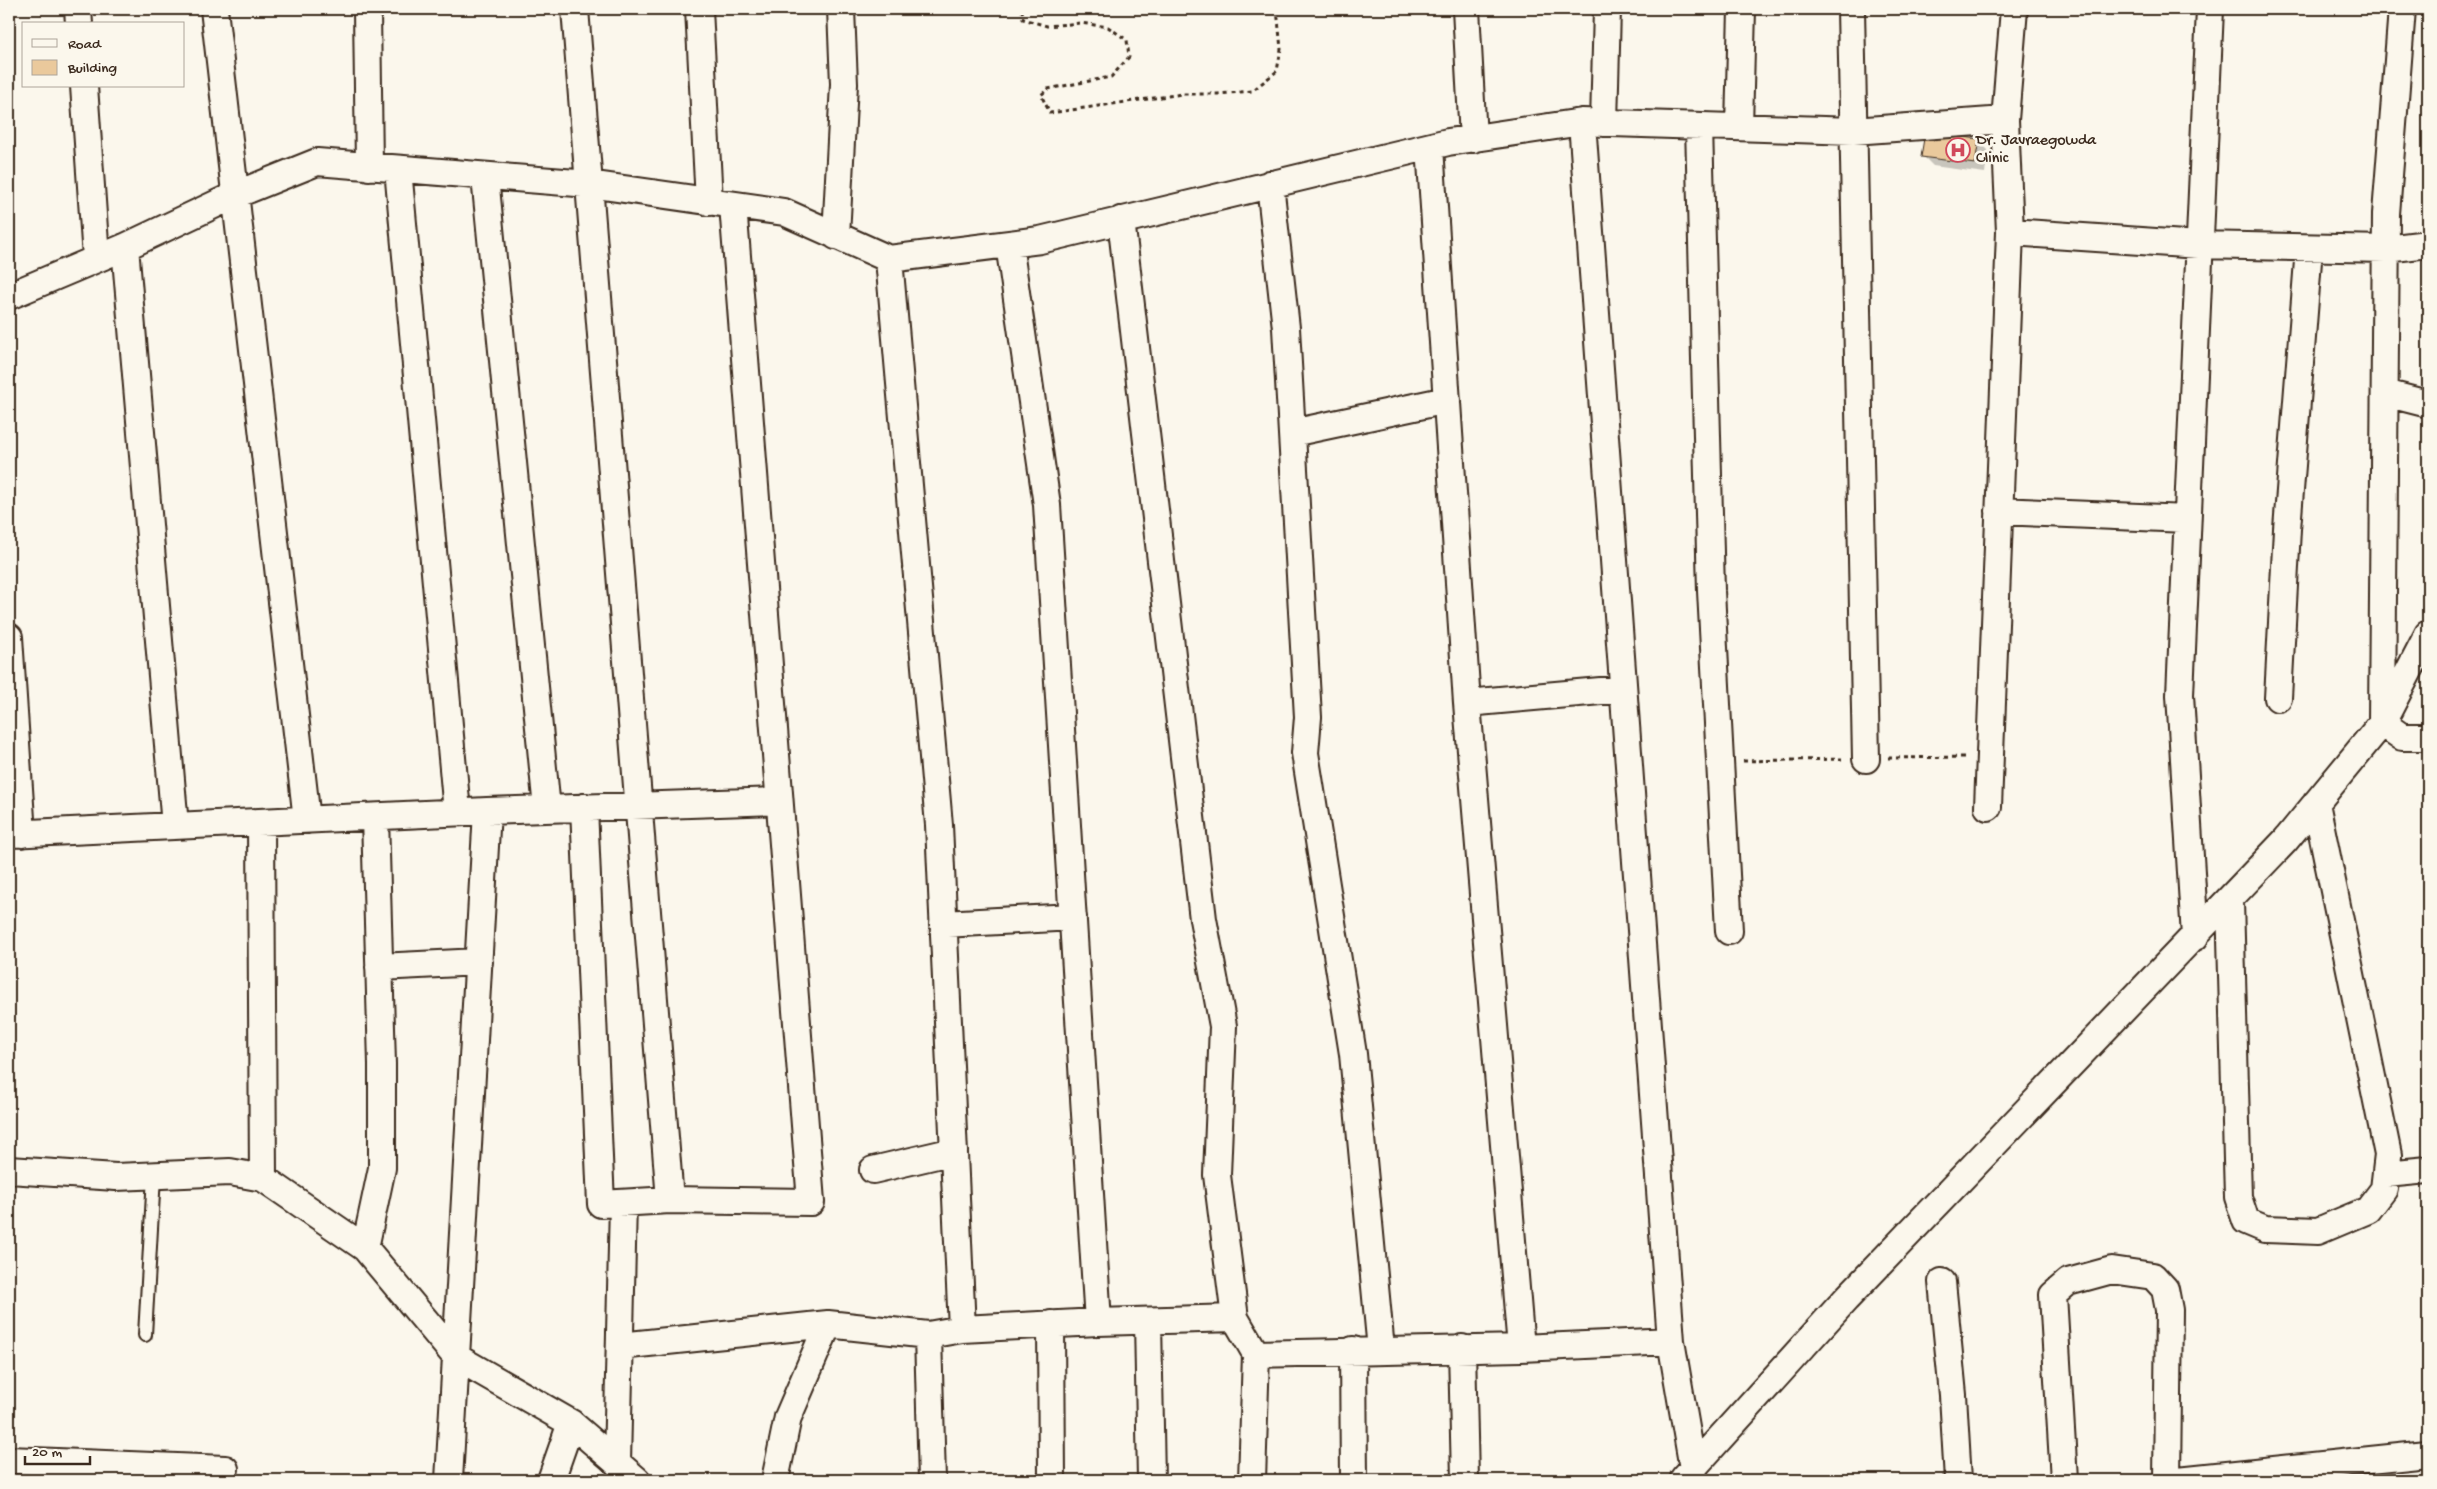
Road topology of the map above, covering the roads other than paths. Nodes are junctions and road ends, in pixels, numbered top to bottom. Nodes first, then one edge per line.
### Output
1 (78, 9) edge
2 (214, 9) edge
3 (367, 9) edge
4 (575, 9) edge
5 (699, 9) edge
6 (841, 9) edge
7 (1466, 9) edge
8 (1607, 9) edge
9 (1742, 9) edge
10 (1851, 9) edge
11 (2014, 9) edge
12 (2210, 9) edge
13 (2402, 9) edge
14 (79, 22) edge
15 (84, 88) edge
16 (2005, 120) junction
17 (1593, 122) junction
18 (1699, 126) junction
19 (1739, 127) junction
20 (1853, 131) junction
21 (1473, 139) junction
22 (1430, 147) junction
23 (369, 167) junction
24 (398, 169) junction
25 (485, 177) junction
26 (589, 184) junction
27 (1270, 184) junction
28 (235, 194) junction
29 (721, 204) junction
30 (1121, 220) junction
31 (2010, 232) junction
32 (836, 236) junction
33 (1009, 244) junction
34 (2428, 244) edge
35 (2199, 245) junction
36 (125, 247) junction
37 (2309, 248) junction
38 (2386, 250) junction
39 (96, 258) junction
40 (890, 260) junction
41 (9, 296) edge
42 (2385, 393) junction
43 (1447, 400) junction
44 (2428, 404) edge
45 (1292, 433) junction
46 (1999, 512) junction
47 (2187, 519) junction
48 (2428, 634) edge
49 (9, 637) edge
50 (1623, 690) junction
51 (2278, 698) dead end
52 (1467, 703) junction
53 (2382, 723) junction
54 (2428, 737) edge
55 (1866, 759) dead end
56 (780, 801) junction
57 (2316, 804) junction
58 (638, 806) junction
59 (584, 807) junction
60 (1988, 807) dead end
61 (547, 809) junction
62 (487, 811) junction
63 (457, 812) junction
64 (375, 817) junction
65 (307, 820) junction
66 (261, 822) junction
67 (175, 826) junction
68 (15, 834) edge
69 (2230, 900) junction
70 (1073, 917) junction
71 (943, 924) junction
72 (1729, 931) dead end
73 (2195, 937) junction
74 (479, 962) junction
75 (379, 967) junction
76 (954, 1151) junction
77 (9, 1170) edge
78 (873, 1170) dead end
79 (2428, 1170) edge
80 (2386, 1174) junction
81 (154, 1176) junction
82 (263, 1178) junction
83 (670, 1200) junction
84 (623, 1203) junction
85 (365, 1248) junction
86 (1942, 1282) dead end
87 (1234, 1318) junction
88 (1148, 1321) junction
89 (1098, 1322) junction
90 (828, 1324) junction
91 (1051, 1324) junction
92 (962, 1329) junction
93 (146, 1335) dead end
94 (928, 1335) junction
95 (1671, 1342) junction
96 (620, 1346) junction
97 (1462, 1348) junction
98 (1521, 1348) junction
99 (1354, 1350) junction
100 (1381, 1350) junction
101 (1256, 1354) junction
102 (456, 1357) junction
103 (571, 1423) junction
104 (2428, 1454) edge
105 (9, 1460) edge
106 (617, 1463) junction
107 (225, 1469) dead end
108 (1690, 1477) edge
109 (449, 1480) edge
110 (551, 1480) edge
111 (637, 1480) edge
112 (775, 1480) edge
113 (932, 1480) edge
114 (1052, 1480) edge
115 (1151, 1480) edge
116 (1252, 1480) edge
117 (1354, 1480) edge
118 (1465, 1480) edge
119 (1958, 1480) edge
120 (2064, 1480) edge
121 (2167, 1480) edge
122 (2178, 1480) edge

1 - 14 street
2 - 28 street
3 - 23 street
4 - 26 street
5 - 29 street
6 - 32 street
7 - 21 street
8 - 17 street
9 - 19 street
10 - 20 street
11 - 16 street
12 - 35 street
13 - 38 street
15 - 39 street
16 - 20 street
16 - 31 street
17 - 18 street
17 - 21 street
17 - 50 street
18 - 19 street
18 - 72 street
19 - 20 street
20 - 55 street
21 - 22 street
22 - 27 street
22 - 43 street
23 - 24 street
23 - 28 street
24 - 25 street
24 - 63 street
25 - 26 street
25 - 61 street
26 - 29 street
26 - 58 street
27 - 30 street
27 - 45 street
28 - 36 street
28 - 65 street
29 - 32 street
29 - 56 street
30 - 33 street
30 - 87 street
31 - 35 street
31 - 46 street
32 - 40 street
33 - 40 street
33 - 70 street
34 - 38 street
35 - 37 street
35 - 47 street
36 - 39 street
36 - 67 street
37 - 38 street
37 - 51 street
38 - 42 street
39 - 41 street
40 - 71 street
42 - 44 street
42 - 53 street
43 - 45 street
43 - 52 street
45 - 100 street
46 - 47 street
46 - 60 street
47 - 73 street
48 - 53 street
49 - 68 street
50 - 52 street
50 - 95 street
52 - 98 street
53 - 54 street
53 - 57 street
56 - 58 street
56 - 83 street
57 - 69 street
57 - 80 street
58 - 59 street
58 - 83 street
59 - 61 street
59 - 84 street
61 - 62 street
62 - 63 street
62 - 74 street
63 - 64 street
64 - 65 street
64 - 75 street
65 - 66 street
66 - 67 street
66 - 82 street
67 - 68 street
69 - 73 street
69 - 80 street
70 - 71 street
70 - 89 street
71 - 76 street
73 - 108 street
74 - 75 street
74 - 102 street
75 - 85 street
76 - 78 street
76 - 92 street
77 - 81 street
79 - 80 street
81 - 82 street
81 - 93 lane
82 - 85 street
83 - 84 street
84 - 96 street
85 - 102 street
86 - 119 street
87 - 88 street
87 - 101 street
88 - 89 street
88 - 115 street
89 - 91 street
90 - 94 street
90 - 96 street
90 - 112 street
91 - 92 street
91 - 114 street
92 - 94 street
94 - 113 street
95 - 98 street
95 - 108 street
96 - 106 street
97 - 98 street
97 - 100 street
97 - 118 street
99 - 100 street
99 - 101 street
99 - 117 street
101 - 116 street
102 - 103 street
102 - 109 street
103 - 106 street
103 - 110 street
104 - 122 street
105 - 107 street
106 - 111 street
120 - 121 street

